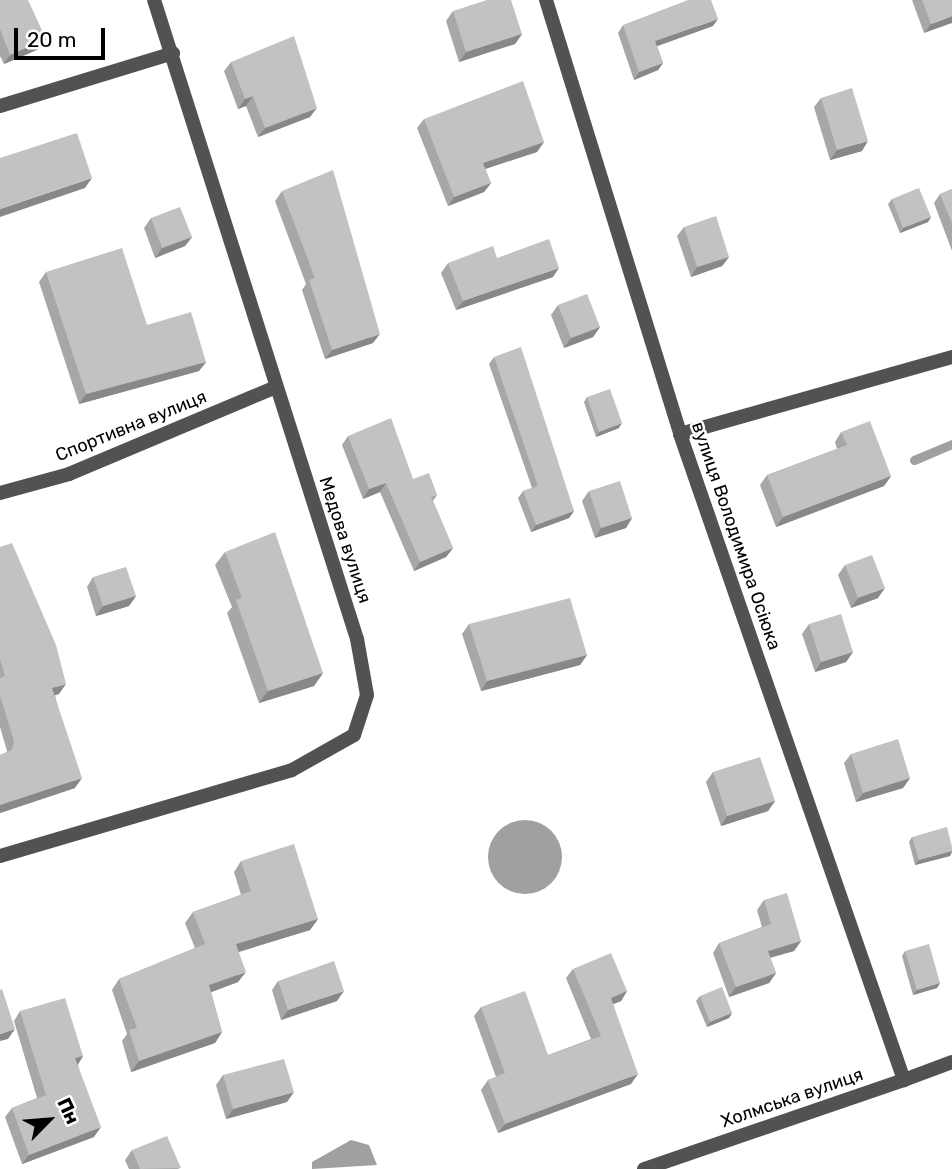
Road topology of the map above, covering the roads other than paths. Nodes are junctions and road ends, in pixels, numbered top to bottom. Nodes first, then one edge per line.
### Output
1 (154, 0) edge
2 (545, 0) edge
3 (173, 53) junction
4 (0, 106) edge
5 (952, 357) edge
6 (274, 388) junction
7 (680, 433) junction
8 (0, 493) edge
9 (0, 856) edge
10 (952, 1062) edge
11 (904, 1080) junction
12 (644, 1169) edge

1 - 3 street, Медова вулиця
2 - 7 street, вулиця Володимира Осіюка
3 - 4 street
3 - 6 street, Медова вулиця
5 - 7 street
6 - 8 street, Спортивна вулиця
6 - 9 street, Медова вулиця
7 - 11 street, вулиця Володимира Осіюка
10 - 11 street, Холмська вулиця
11 - 12 street, Холмська вулиця

